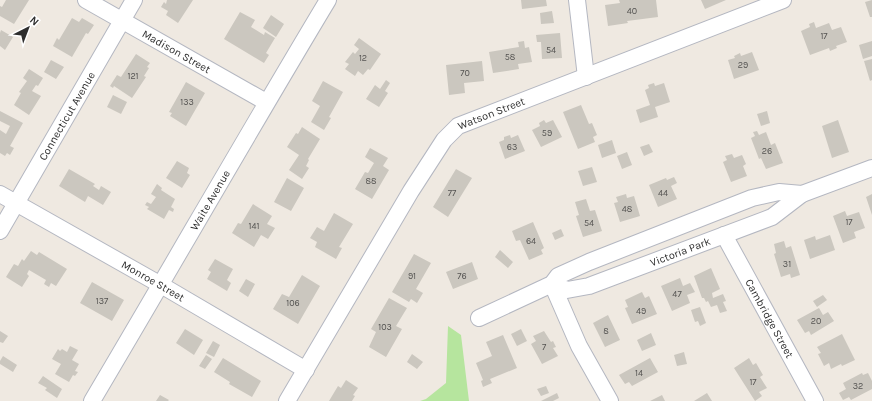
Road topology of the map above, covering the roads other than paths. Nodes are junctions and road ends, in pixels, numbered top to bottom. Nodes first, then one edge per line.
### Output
1 (86, 0) edge
2 (134, 0) edge
3 (328, 0) edge
4 (577, 0) edge
5 (783, 0) edge
6 (747, 7) edge
7 (123, 21) junction
8 (586, 77) junction
9 (266, 102) junction
10 (872, 168) edge
11 (0, 194) edge
12 (802, 194) junction
13 (16, 204) junction
14 (0, 231) edge
15 (724, 235) junction
16 (552, 284) junction
17 (161, 285) junction
18 (479, 318) dead end
19 (306, 370) junction
20 (92, 401) edge
21 (287, 401) edge
22 (610, 401) edge
23 (815, 401) edge

1 - 7 street, Madison Street
2 - 7 street, Connecticut Avenue
3 - 9 street, Waite Avenue
4 - 8 street
5 - 6 street, Watson Street
6 - 8 street, Watson Street
7 - 9 street, Madison Street
7 - 13 street, Connecticut Avenue
8 - 19 street, Watson Street
9 - 17 street, Waite Avenue
10 - 12 street, Victoria Park
11 - 13 street, Monroe Street
12 - 15 street, Victoria Park
12 - 16 street, Victoria Park
13 - 14 street, Connecticut Avenue
13 - 17 street, Monroe Street
15 - 16 street, Victoria Park
15 - 23 street, Cambridge Street
16 - 18 street, Victoria Park
16 - 22 street
17 - 19 street, Monroe Street
17 - 20 street, Waite Avenue
19 - 21 street, Watson Street

